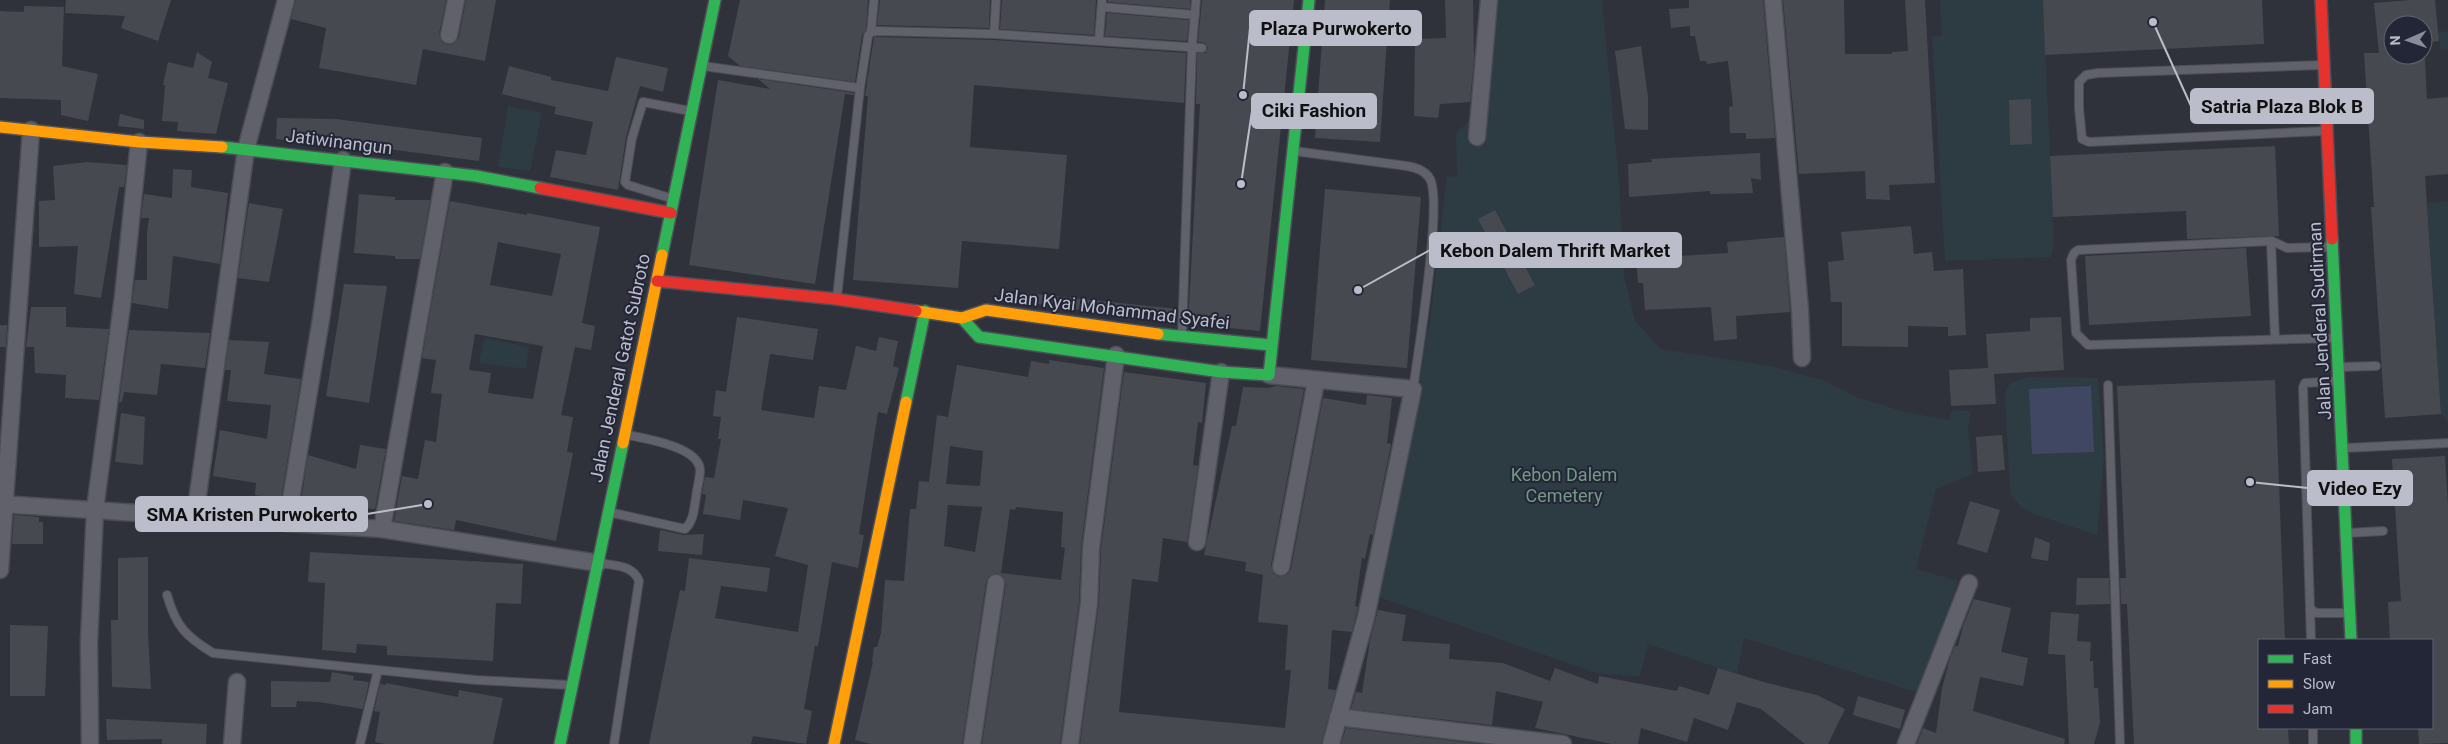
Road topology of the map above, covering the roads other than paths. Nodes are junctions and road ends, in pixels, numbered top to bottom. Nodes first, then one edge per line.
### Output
1 (286, 0) edge
2 (456, 0) edge
3 (715, 0) edge
4 (874, 0) edge
5 (996, 0) edge
6 (1196, 0) edge
7 (1309, 0) edge
8 (1488, 0) edge
9 (1773, 0) edge
10 (2321, 0) edge
11 (1102, 4) edge
12 (1195, 14) junction
13 (871, 32) junction
14 (994, 34) junction
15 (449, 36) dead end
16 (1099, 39) junction
17 (1192, 47) junction
18 (1202, 48) dead end
19 (2323, 65) junction
20 (701, 66) junction
21 (860, 88) junction
22 (692, 111) junction
23 (0, 127) edge
24 (31, 130) junction
25 (2327, 131) junction
26 (1477, 137) dead end
27 (139, 142) junction
28 (246, 149) junction
29 (1293, 150) junction
30 (343, 160) junction
31 (445, 172) junction
32 (674, 198) junction
33 (671, 213) junction
34 (2271, 240) junction
35 (2334, 246) junction
36 (657, 281) junction
37 (836, 299) junction
38 (925, 312) junction
39 (962, 318) junction
40 (1182, 337) junction
41 (2337, 338) junction
42 (2275, 339) junction
43 (1270, 345) junction
44 (1116, 355) junction
45 (1802, 358) dead end
46 (2376, 366) dead end
47 (2339, 367) junction
48 (1221, 372) junction
49 (1269, 375) junction
50 (1316, 381) junction
51 (2340, 381) junction
52 (2108, 385) dead end
53 (1413, 389) junction
54 (625, 434) junction
55 (2448, 443) edge
56 (2343, 448) junction
57 (3, 504) edge
58 (94, 509) junction
59 (608, 512) junction
60 (195, 516) junction
61 (287, 523) junction
62 (382, 529) junction
63 (2382, 531) dead end
64 (2346, 533) junction
65 (1197, 542) dead end
66 (598, 563) junction
67 (1281, 567) dead end
68 (0, 570) edge
69 (996, 583) dead end
70 (1970, 583) dead end
71 (167, 595) dead end
72 (2312, 610) junction
73 (2350, 613) junction
74 (2311, 639) edge
75 (2351, 639) edge
76 (378, 670) junction
77 (236, 682) dead end
78 (572, 685) junction
79 (1338, 716) junction
80 (2313, 729) edge
81 (2356, 729) edge
82 (90, 744) edge
83 (232, 744) edge
84 (360, 744) edge
85 (560, 744) edge
86 (614, 744) edge
87 (834, 744) edge
88 (972, 744) edge
89 (1070, 744) edge
90 (1330, 744) edge
91 (1563, 744) edge
92 (1906, 744) edge
93 (2120, 744) edge
94 (2313, 744) edge
95 (2356, 744) edge
96 (2366, 744) edge

1 - 28 street
2 - 15 street
3 - 20 street, Jalan Jenderal Gatot Subroto
4 - 13 lane
5 - 14 lane
6 - 12 lane
7 - 29 street
8 - 26 street
9 - 45 street
10 - 19 street, Jalan Jenderal Sudirman
11 - 12 lane
11 - 16 lane
12 - 17 lane
13 - 14 lane
13 - 21 lane
14 - 16 lane
16 - 17 lane
17 - 18 lane
17 - 40 lane
19 - 25 street, Jalan Jenderal Sudirman
19 - 25 lane
20 - 21 lane
20 - 22 street, Jalan Jenderal Gatot Subroto
21 - 37 lane
22 - 32 street, Jalan Jenderal Gatot Subroto
22 - 32 lane
23 - 24 street, Jatiwinangun
24 - 27 street, Jatiwinangun
24 - 57 street
25 - 35 street, Jalan Jenderal Sudirman
27 - 28 street, Jatiwinangun
27 - 58 street
28 - 30 street, Jatiwinangun
28 - 60 street
29 - 43 street
29 - 53 lane
30 - 31 street, Jatiwinangun
30 - 61 street
31 - 33 street, Jatiwinangun
31 - 62 street
32 - 33 street, Jalan Jenderal Gatot Subroto
33 - 36 street, Jalan Jenderal Gatot Subroto
34 - 35 lane
34 - 42 lane
34 - 42 lane
35 - 41 street, Jalan Jenderal Sudirman
36 - 37 street, Jalan Kyai Mohammad Syafei
36 - 54 street, Jalan Jenderal Gatot Subroto
37 - 38 street, Jalan Kyai Mohammad Syafei
38 - 39 street, Jalan Kyai Mohammad Syafei
38 - 87 street
39 - 40 street, Jalan Kyai Mohammad Syafei
39 - 44 street
40 - 43 street, Jalan Kyai Mohammad Syafei
41 - 42 lane
41 - 47 street, Jalan Jenderal Sudirman
43 - 49 street
44 - 48 street
44 - 89 street
46 - 47 lane
47 - 51 street, Jalan Jenderal Sudirman
48 - 49 street
48 - 65 street
49 - 50 street
50 - 53 street
50 - 67 street
51 - 56 street, Jalan Jenderal Sudirman
51 - 72 lane
52 - 93 lane
53 - 79 street
54 - 59 street, Jalan Jenderal Gatot Subroto
54 - 59 lane
55 - 56 lane
56 - 64 street, Jalan Jenderal Sudirman
57 - 58 street
57 - 68 street
58 - 60 street
58 - 82 street
59 - 66 street, Jalan Jenderal Gatot Subroto
60 - 61 street
61 - 62 street
62 - 66 street
63 - 64 lane
64 - 73 street, Jalan Jenderal Sudirman
66 - 78 street, Jalan Jenderal Gatot Subroto
66 - 86 lane
69 - 88 street
70 - 92 street
71 - 76 lane
72 - 73 lane
72 - 74 lane
73 - 75 street, Jalan Jenderal Sudirman
76 - 78 lane
76 - 84 lane
77 - 83 street
78 - 85 street, Jalan Jenderal Gatot Subroto
79 - 90 street
79 - 91 street
80 - 94 lane
81 - 95 street
81 - 96 lane

